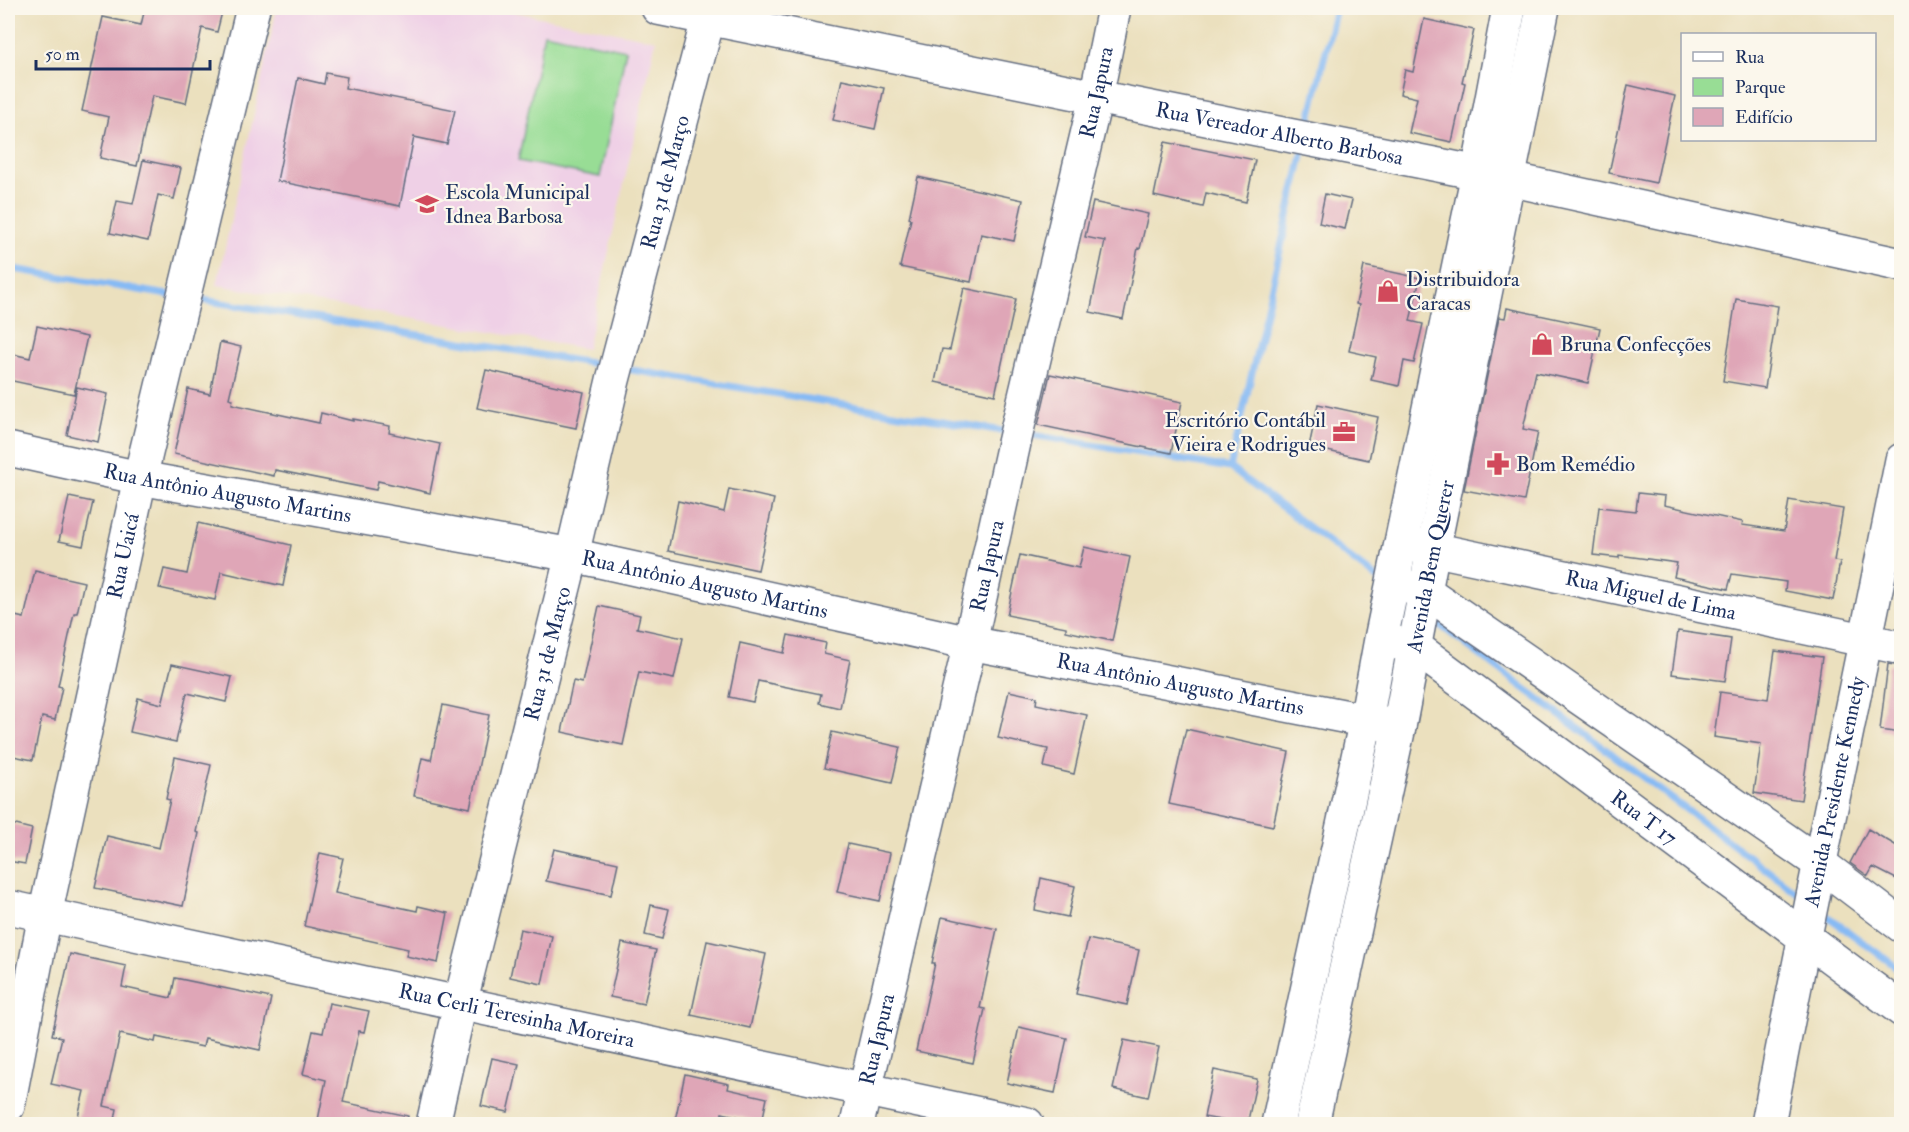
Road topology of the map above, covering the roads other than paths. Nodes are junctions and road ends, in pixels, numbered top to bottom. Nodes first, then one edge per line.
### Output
1 (253, 8) edge
2 (658, 8) edge
3 (1114, 8) edge
4 (1509, 8) edge
5 (1543, 8) edge
6 (710, 13) edge
7 (1096, 97) junction
8 (1494, 176) junction
9 (1902, 265) edge
10 (8, 449) edge
11 (1902, 460) edge
12 (140, 478) junction
13 (1401, 542) junction
14 (1433, 550) junction
15 (572, 555) junction
16 (1392, 585) junction
17 (1425, 591) junction
18 (1381, 639) junction
19 (1866, 641) junction
20 (970, 643) junction
21 (1415, 647) junction
22 (1902, 648) edge
23 (1366, 720) junction
24 (1399, 727) junction
25 (1819, 863) junction
26 (8, 908) edge
27 (45, 915) junction
28 (1902, 926) edge
29 (1804, 937) junction
30 (460, 1004) junction
31 (1902, 1010) edge
32 (864, 1090) junction
33 (8, 1106) edge
34 (433, 1125) edge
35 (857, 1125) edge
36 (1027, 1125) edge
37 (1278, 1125) edge
38 (1312, 1125) edge
39 (1768, 1125) edge

1 - 12 street, Rua Uaicá
2 - 6 street, Rua Vereador Alberto Barbosa
3 - 7 street, Rua Japura
4 - 8 street, Avenida Bem Querer
5 - 8 street, Avenida Bem Querer
6 - 7 street, Rua Vereador Alberto Barbosa
6 - 15 street, Rua 31 de Março
7 - 8 street, Rua Vereador Alberto Barbosa
7 - 20 street, Rua Japura
8 - 9 street, Rua Vereador Alberto Barbosa
8 - 13 street, Avenida Bem Querer
8 - 14 street, Avenida Bem Querer
10 - 12 street, Rua Antônio Augusto Martins
11 - 19 street, Avenida Presidente Kennedy
12 - 15 street, Rua Antônio Augusto Martins
12 - 27 street, Rua Uaicá
13 - 14 street, Rua Miguel de Lima
13 - 16 street, Avenida Bem Querer
14 - 17 street, Avenida Bem Querer
14 - 19 street, Rua Miguel de Lima
15 - 20 street, Rua Antônio Augusto Martins
15 - 30 street, Rua 31 de Março
16 - 17 street
16 - 18 street, Avenida Bem Querer
17 - 21 street, Avenida Bem Querer
17 - 25 street
18 - 21 street, Rua T 17
18 - 23 street, Avenida Bem Querer
19 - 22 street, Rua Miguel de Lima
19 - 25 street, Avenida Presidente Kennedy
20 - 23 street, Rua Antônio Augusto Martins
20 - 32 street, Rua Japura
21 - 24 street, Avenida Bem Querer
21 - 29 street, Rua T 17
23 - 24 street, Rua Antônio Augusto Martins
23 - 37 street, Avenida Bem Querer
24 - 38 street, Avenida Bem Querer
25 - 28 street
25 - 29 street, Avenida Presidente Kennedy
26 - 27 street, Rua Cerli Teresinha Moreira
27 - 30 street, Rua Cerli Teresinha Moreira
27 - 33 street, Rua Uaicá
29 - 31 street, Rua T 17
29 - 39 street, Avenida Presidente Kennedy
30 - 32 street, Rua Cerli Teresinha Moreira
30 - 34 street, Rua 31 de Março
32 - 35 street, Rua Japura
32 - 36 street, Rua Cerli Teresinha Moreira

